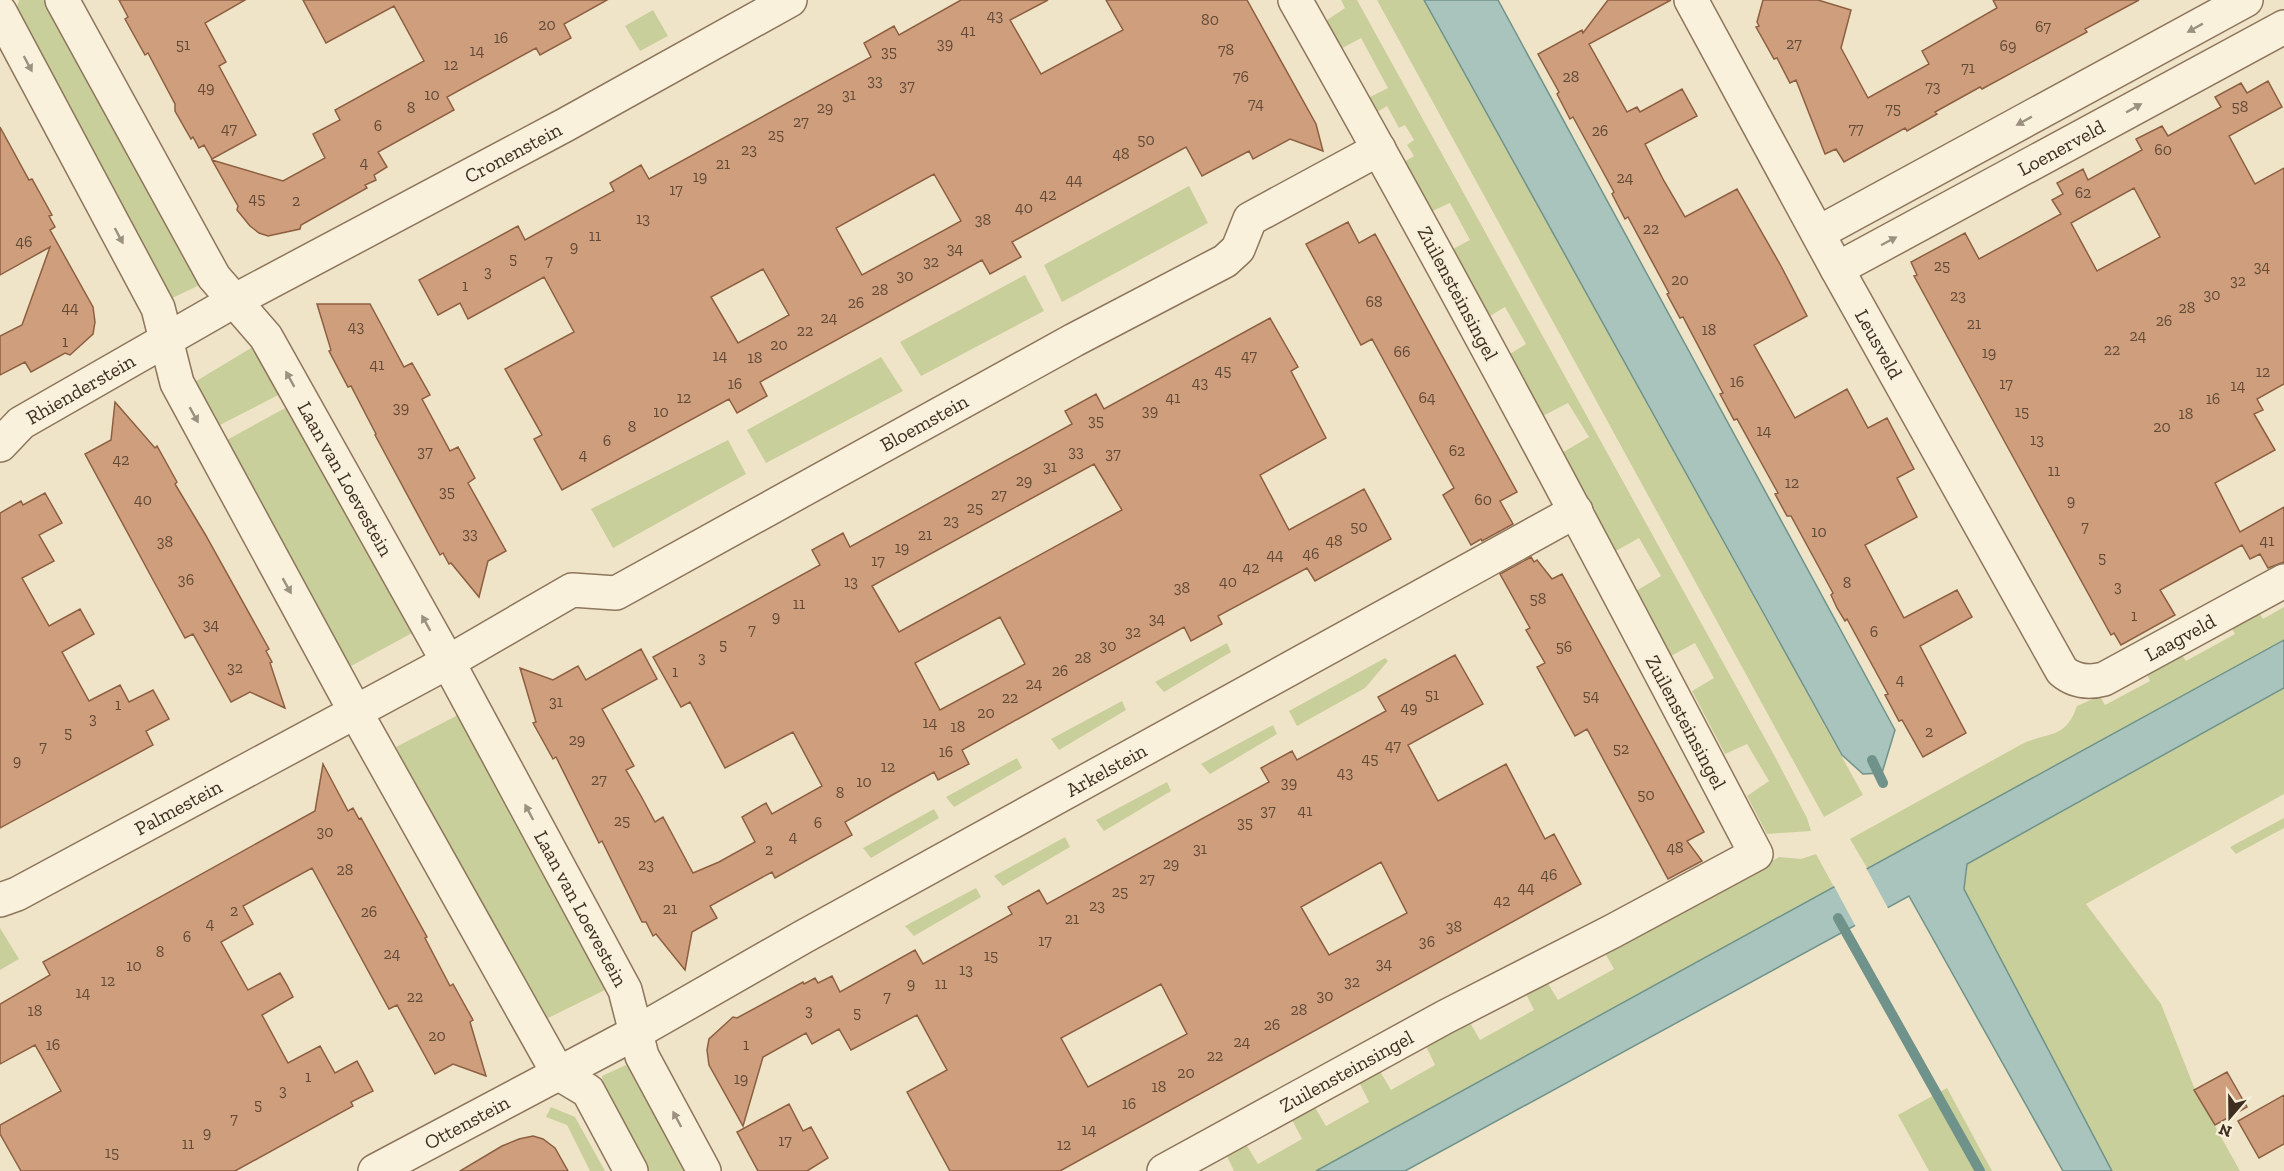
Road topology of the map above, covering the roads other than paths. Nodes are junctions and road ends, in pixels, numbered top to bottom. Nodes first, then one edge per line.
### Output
1 (62, 0) edge
2 (790, 0) edge
3 (1295, 0) edge
4 (1691, 0) edge
5 (2246, 0) edge
6 (0, 12) edge
7 (2284, 27) edge
8 (1380, 149) junction
9 (1818, 233) junction
10 (1837, 269) junction
11 (234, 301) junction
12 (167, 341) junction
13 (0, 445) edge
14 (1576, 511) junction
15 (2284, 581) edge
16 (448, 662) junction
17 (2074, 679) joint
18 (356, 711) junction
19 (0, 900) edge
20 (638, 1032) junction
21 (558, 1073) junction
22 (375, 1171) edge
23 (631, 1171) edge
24 (704, 1171) edge
25 (1164, 1171) edge

1 - 11 street, Laan van Loevestein
2 - 11 street, Cronenstein
3 - 8 street, Zuilensteinsingel
4 - 9 street, Leusveld
5 -> 9 street, Loenerveld
6 -> 12 street
10 -> 7 street, Loenerveld
8 - 14 street, Zuilensteinsingel
8 - 16 street, Bloemstein
9 - 10 street, Leusveld
10 - 17 street, Leusveld
11 - 12 street
16 -> 11 street, Laan van Loevestein
12 - 13 street, Rhienderstein
12 -> 18 street
14 - 20 street, Arkelstein
14 - 25 street, Zuilensteinsingel
15 - 17 street, Laagveld
16 - 18 street
20 -> 16 street, Laan van Loevestein
18 - 19 street, Palmestein
18 - 21 street
20 - 21 street
24 -> 20 street, Laan van Loevestein
21 - 22 street, Ottenstein
21 - 23 street

